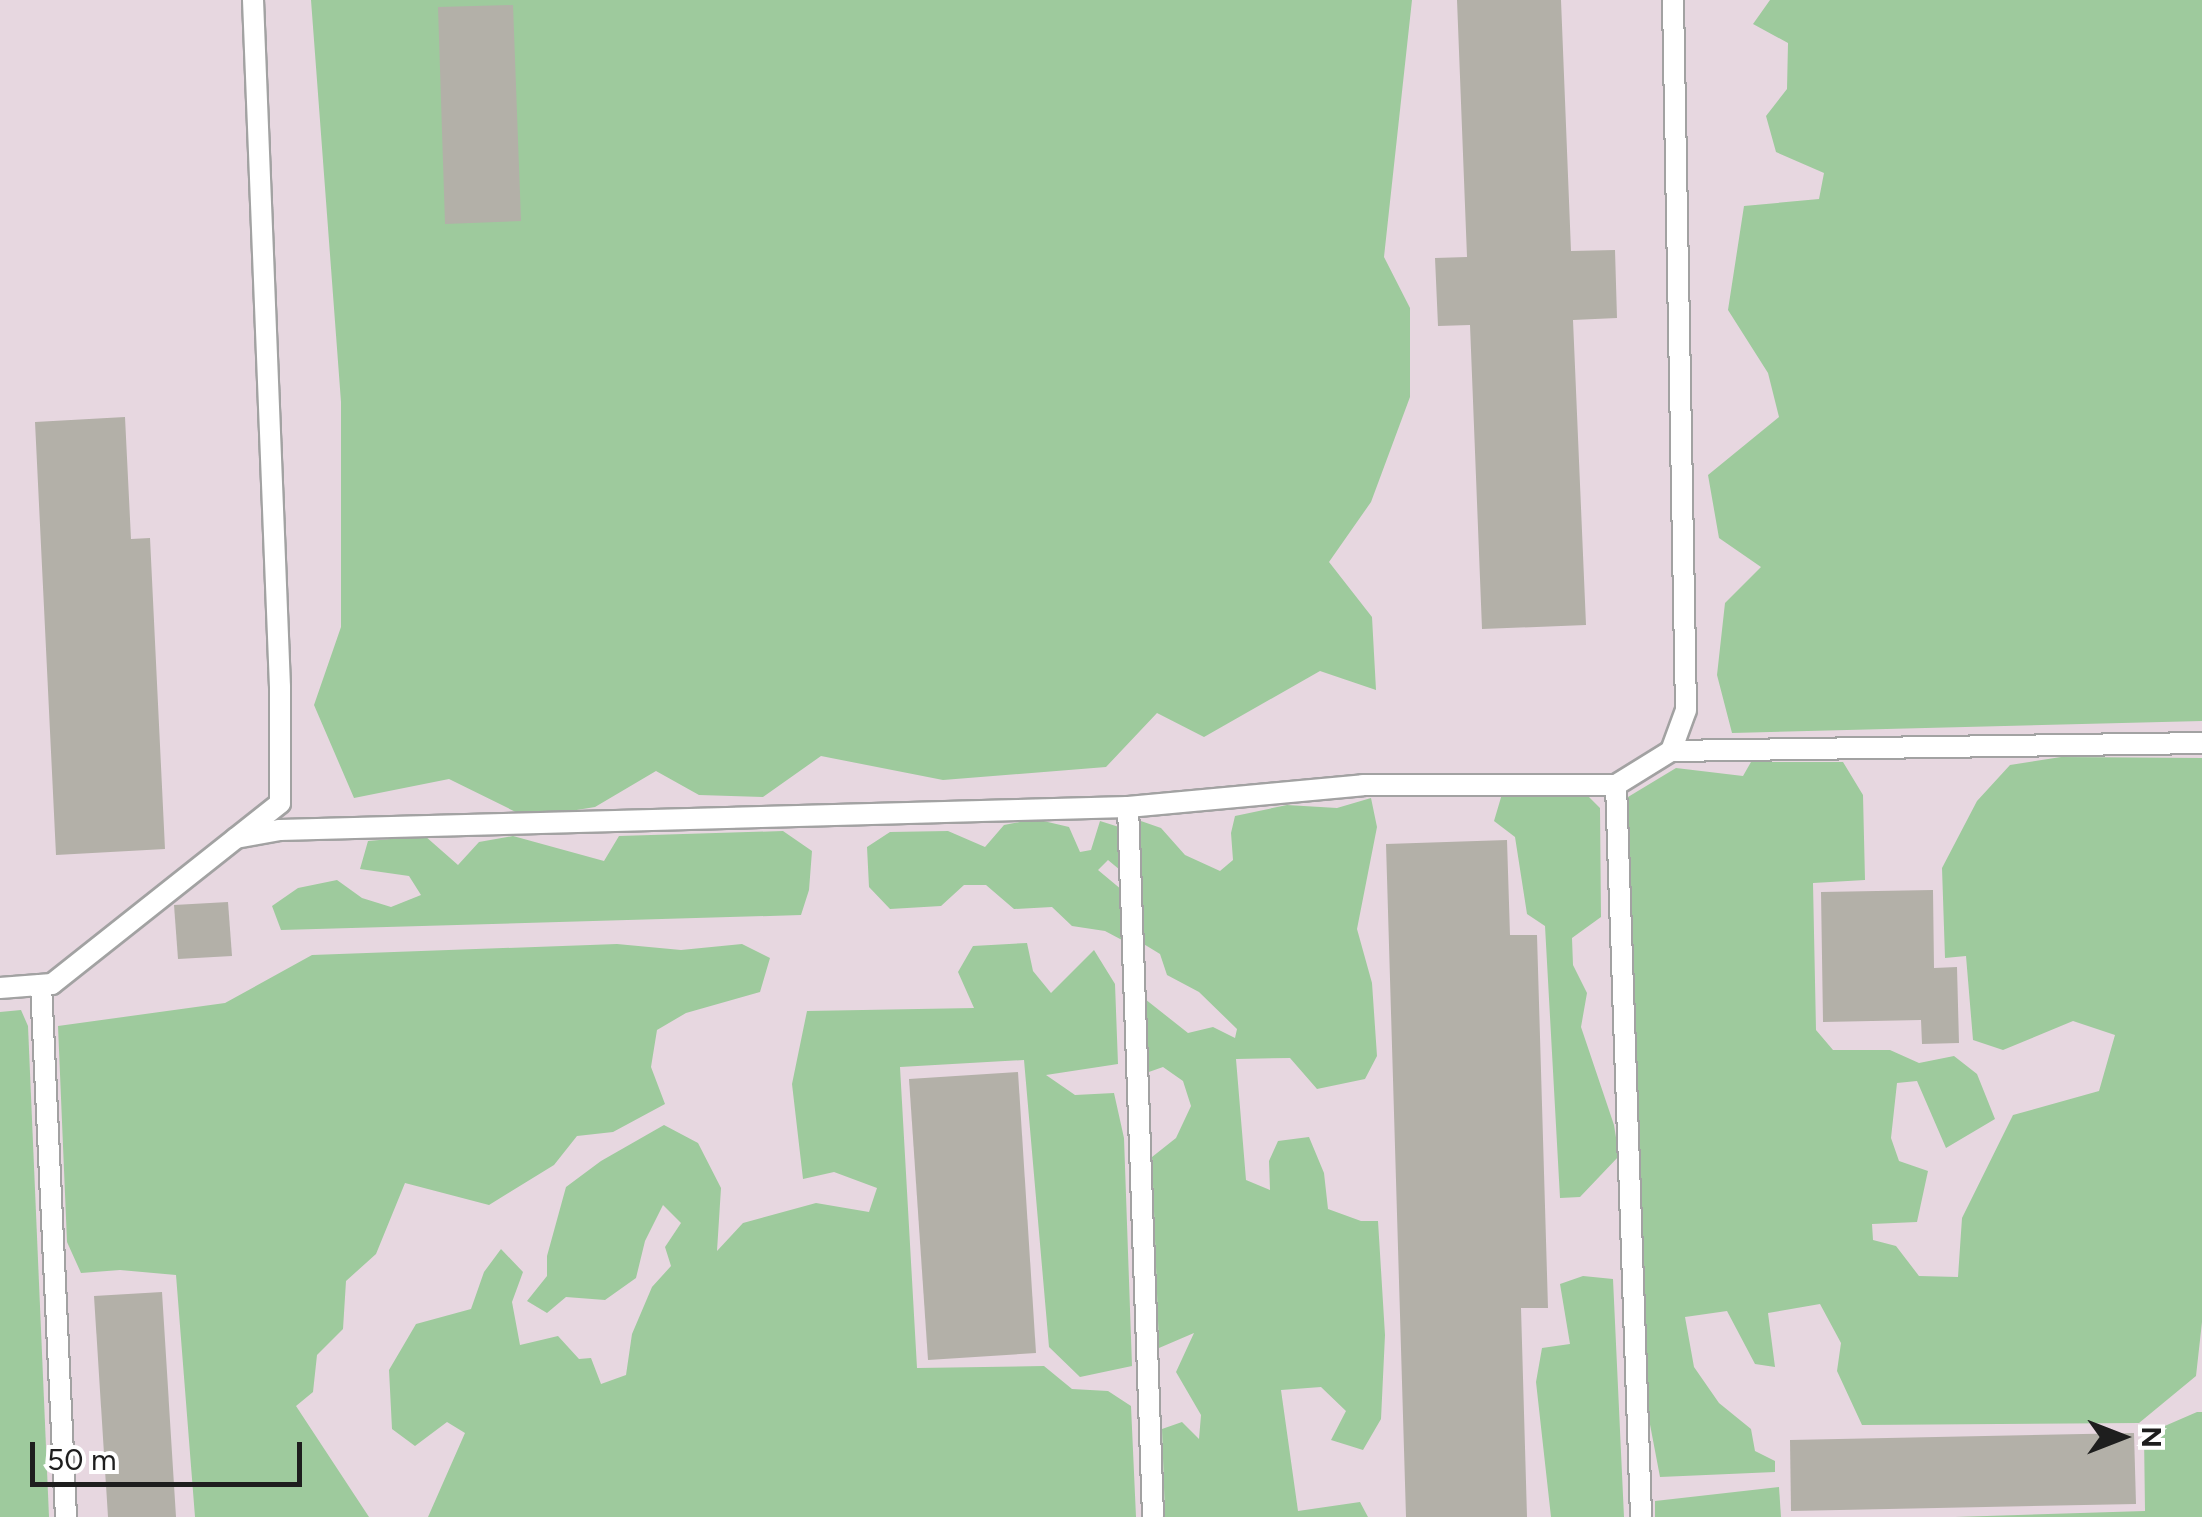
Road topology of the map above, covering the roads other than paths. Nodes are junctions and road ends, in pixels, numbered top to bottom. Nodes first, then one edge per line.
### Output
1 (254, 0) edge
2 (1673, 0) edge
3 (2202, 743) edge
4 (1671, 751) junction
5 (1616, 785) junction
6 (1128, 808) junction
7 (236, 838) junction
8 (41, 985) junction
9 (0, 988) edge
10 (66, 1517) edge
11 (1153, 1517) edge
12 (1641, 1517) edge

1 - 7 lane
2 - 4 lane
3 - 4 lane
4 - 5 lane
5 - 6 lane
5 - 12 lane
6 - 7 lane
6 - 11 lane
7 - 8 lane
8 - 9 lane
8 - 10 lane

